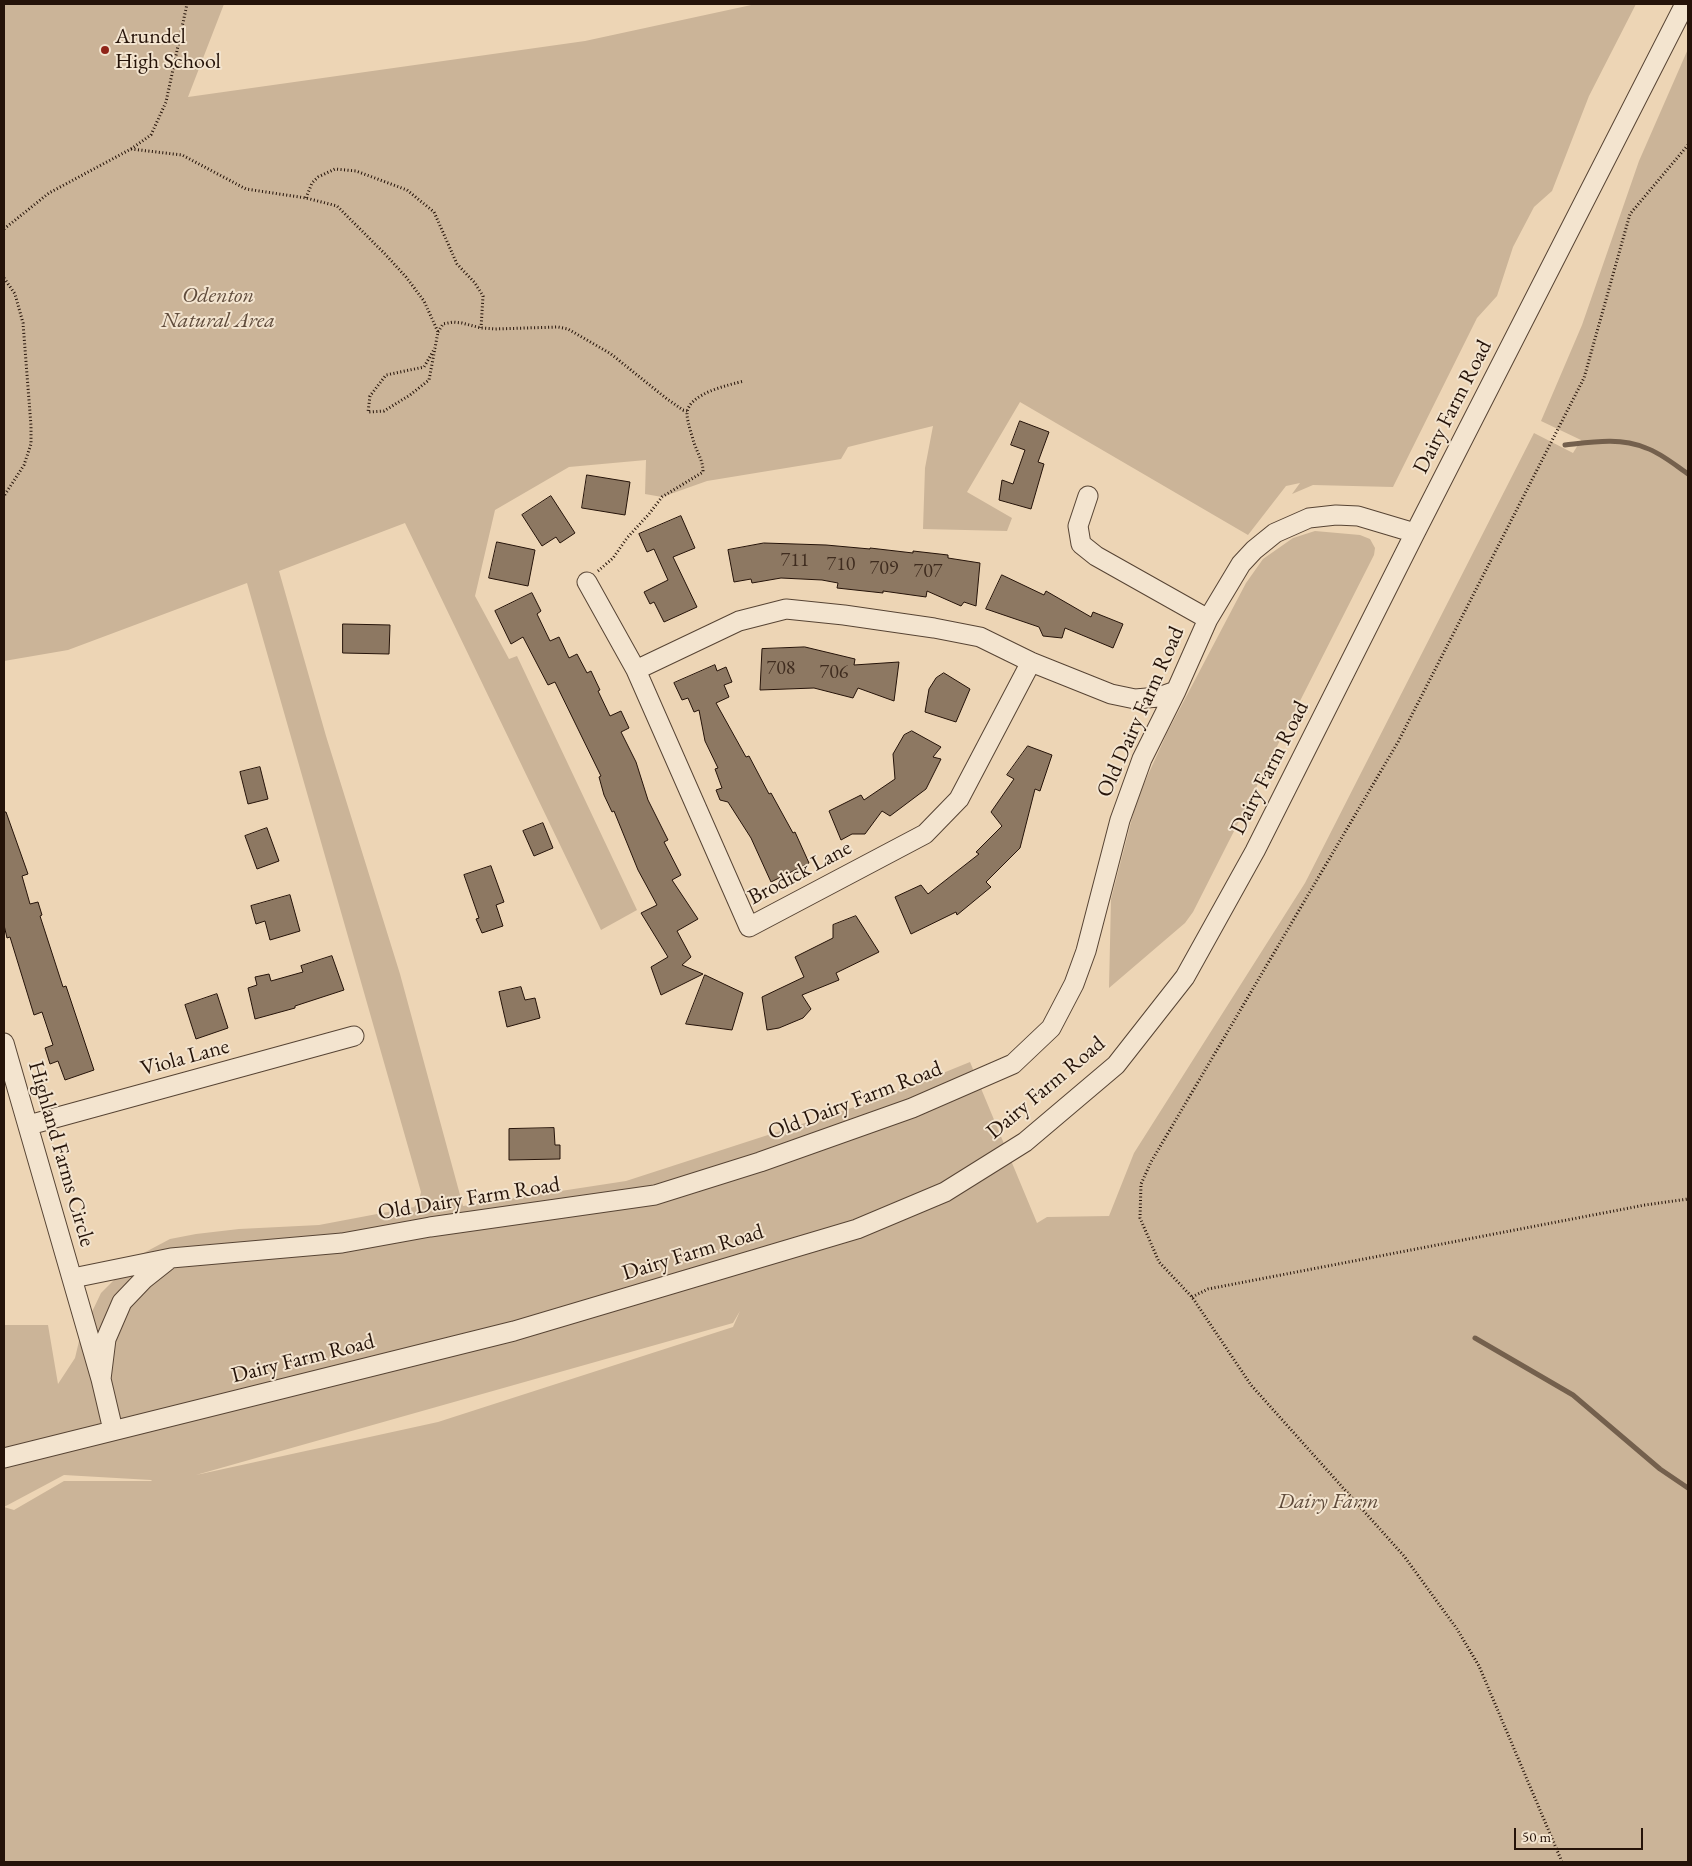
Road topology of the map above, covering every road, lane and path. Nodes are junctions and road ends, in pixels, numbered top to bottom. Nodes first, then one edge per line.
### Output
1 (187, 4) edge
2 (1685, 4) edge
3 (1688, 146) edge
4 (131, 149) junction
5 (306, 198) junction
6 (4, 229) edge
7 (4, 278) edge
8 (481, 328) junction
9 (438, 332) junction
10 (435, 348) junction
11 (744, 380) dead end
12 (688, 411) junction
13 (4, 496) edge
14 (1088, 496) dead end
15 (1415, 534) junction
16 (587, 582) joint
17 (1208, 619) junction
18 (1031, 662) junction
19 (636, 670) junction
20 (1176, 690) junction
21 (354, 1036) dead end
22 (4, 1043) edge
23 (29, 1125) junction
24 (1688, 1199) edge
25 (171, 1258) junction
26 (73, 1278) junction
27 (1192, 1297) junction
28 (101, 1379) junction
29 (113, 1430) junction
30 (4, 1458) edge
31 (1562, 1862) edge

1 - 4 path
2 - 15 street, Dairy Farm Road
3 - 27 path
4 - 5 path
4 - 6 path
5 - 8 path
5 - 9 path
7 - 13 path
8 - 9 path
8 - 12 path
9 - 10 path
10 - 10 path
11 - 12 path
12 - 16 path
14 - 17 street
15 - 17 street, Old Dairy Farm Road
15 - 29 street, Dairy Farm Road
16 - 19 street, Brodick Lane
17 - 20 street, Old Dairy Farm Road
18 - 19 street
18 - 19 street, Brodick Lane
18 - 20 street
20 - 25 street, Old Dairy Farm Road
21 - 23 street, Viola Lane
22 - 23 street, Highland Farms Circle
23 - 26 street, Highland Farms Circle
24 - 27 path
25 - 26 street, Highland Farms Circle
25 - 28 street
26 - 28 street, Highland Farms Circle
27 - 31 path
28 - 29 street
29 - 30 street, Dairy Farm Road

